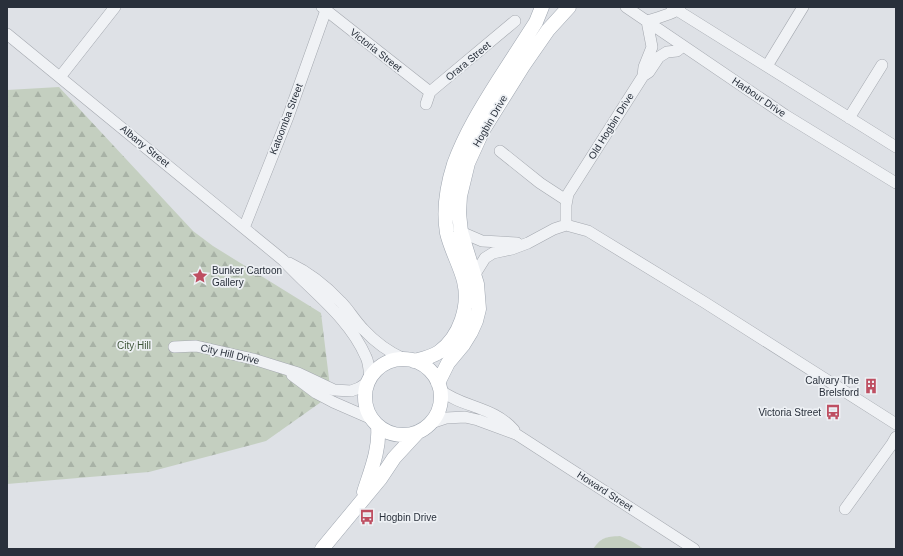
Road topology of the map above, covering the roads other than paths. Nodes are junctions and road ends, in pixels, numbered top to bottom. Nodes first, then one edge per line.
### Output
1 (115, 7) edge
2 (542, 7) edge
3 (569, 7) edge
4 (626, 7) edge
5 (803, 7) edge
6 (324, 8) edge
7 (676, 8) edge
8 (515, 21) dead end
9 (647, 21) junction
10 (7, 34) edge
11 (683, 46) junction
12 (882, 65) dead end
13 (767, 66) junction
14 (643, 76) junction
15 (60, 77) junction
16 (430, 92) junction
17 (426, 104) dead end
18 (849, 118) junction
19 (896, 147) edge
20 (500, 151) dead end
21 (896, 183) edge
22 (566, 200) junction
23 (566, 225) junction
24 (244, 228) junction
25 (461, 232) junction
26 (528, 243) junction
27 (283, 260) junction
28 (475, 274) junction
29 (174, 347) dead end
30 (409, 360) junction
31 (284, 369) junction
32 (369, 380) junction
33 (439, 387) junction
34 (375, 423) junction
35 (431, 423) junction
36 (896, 424) edge
37 (418, 432) junction
38 (516, 434) junction
39 (896, 437) edge
40 (362, 500) junction
41 (845, 509) dead end
42 (322, 549) edge
43 (694, 549) edge

1 - 15 street
2 - 30 main road, Hogbin Drive
3 - 25 main road, Hogbin Drive
4 - 9 street, Harbour Drive
5 - 13 street
6 - 16 street, Victoria Street
6 - 24 street, Katoomba Street
7 - 9 street
7 - 13 street
8 - 16 street, Orara Street
9 - 11 street, Harbour Drive
9 - 14 street
10 - 15 street, Albany Street
11 - 14 street, Old Hogbin Drive
11 - 21 street, Harbour Drive
12 - 18 street
13 - 18 street
14 - 22 street, Old Hogbin Drive
15 - 24 street, Albany Street
16 - 17 street
18 - 19 street
20 - 22 street
22 - 23 street, Old Hogbin Drive
23 - 26 street
23 - 36 street
24 - 27 street, Albany Street
25 - 26 street
25 - 28 main road, Hogbin Drive
26 - 28 street
27 - 30 street, Albany Street
27 - 32 street, Albany Street
28 - 33 main road, Hogbin Drive
29 - 31 street, City Hill Drive
30 - 32 main road
30 - 33 main road
31 - 32 street, City Hill Drive
31 - 34 street, City Hill Drive
32 - 34 main road
33 - 35 main road
33 - 38 street, Howard Street
34 - 37 main road
34 - 40 main road
35 - 37 main road
35 - 38 street, Howard Street
37 - 40 main road
38 - 43 street, Howard Street
39 - 41 street
40 - 42 main road

